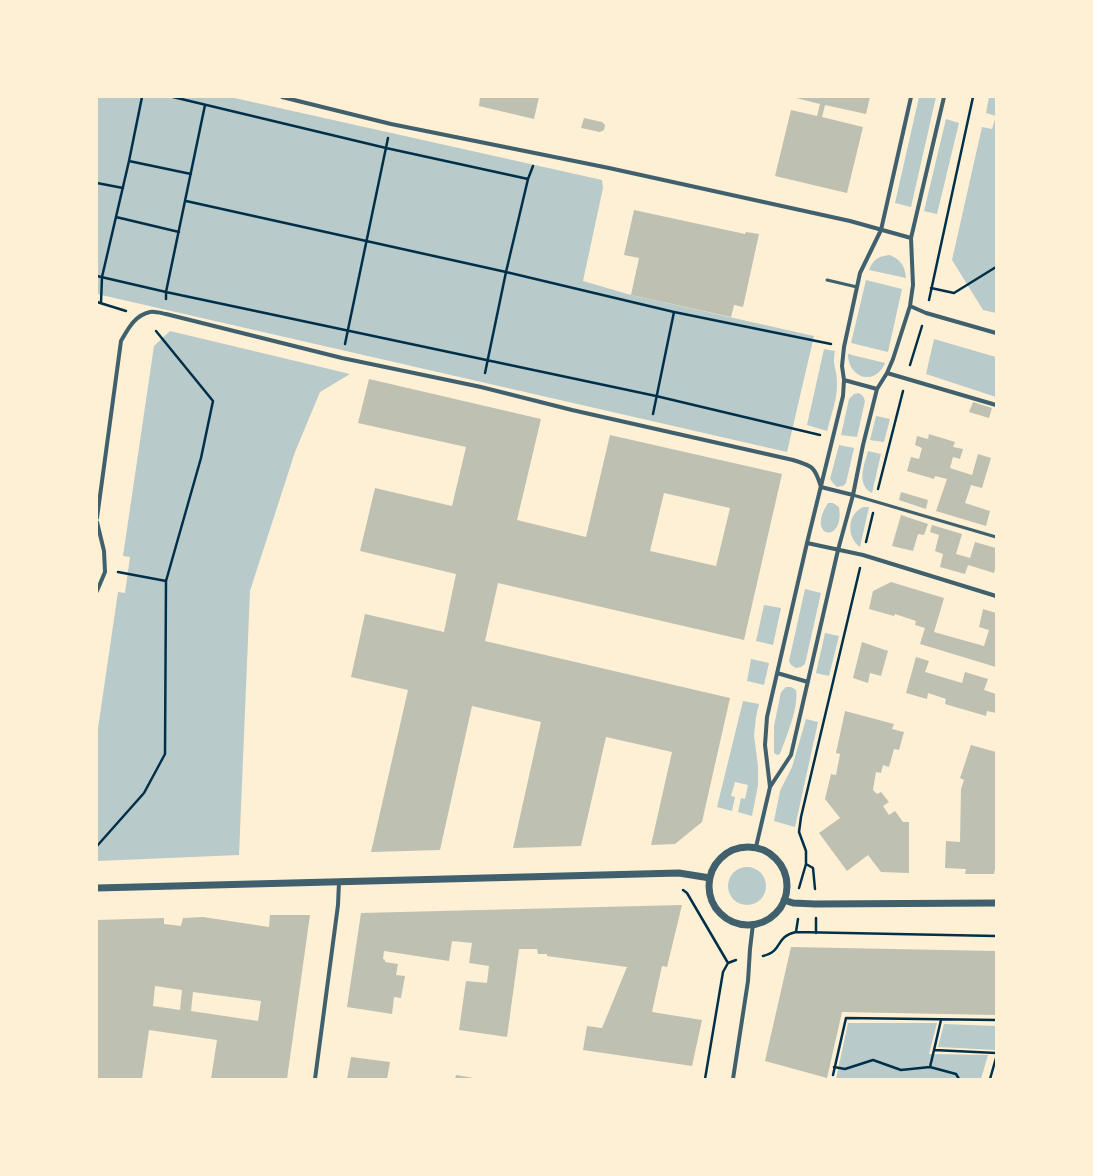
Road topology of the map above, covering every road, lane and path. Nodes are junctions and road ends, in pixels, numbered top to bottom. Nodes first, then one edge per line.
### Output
1 (142, 97) edge
2 (173, 97) edge
3 (282, 97) edge
4 (911, 97) edge
5 (944, 97) edge
6 (973, 97) edge
7 (205, 104) junction
8 (391, 124) junction
9 (386, 148) junction
10 (537, 153) junction
11 (129, 161) junction
12 (191, 174) junction
13 (528, 179) junction
14 (97, 183) edge
15 (123, 188) junction
16 (186, 201) junction
17 (116, 217) junction
18 (881, 230) junction
19 (179, 232) junction
20 (910, 238) junction
21 (367, 241) junction
22 (996, 267) edge
23 (506, 272) junction
24 (97, 276) edge
25 (102, 277) junction
26 (827, 280) dead end
27 (857, 287) junction
28 (932, 288) junction
29 (166, 292) junction
30 (97, 302) edge
31 (101, 303) junction
32 (910, 306) junction
33 (674, 312) junction
34 (926, 313) junction
35 (166, 314) junction
36 (140, 316) junction
37 (156, 331) dead end
38 (347, 331) junction
39 (996, 334) edge
40 (836, 345) dead end
41 (342, 358) junction
42 (488, 360) junction
43 (887, 373) junction
44 (906, 379) junction
45 (844, 380) junction
46 (481, 387) junction
47 (877, 389) junction
48 (656, 396) junction
49 (996, 405) edge
50 (650, 428) junction
51 (826, 436) dead end
52 (821, 487) junction
53 (853, 495) junction
54 (875, 502) junction
55 (97, 518) edge
56 (97, 522) edge
57 (996, 537) edge
58 (807, 543) junction
59 (838, 550) junction
60 (864, 555) junction
61 (115, 572) dead end
62 (166, 581) junction
63 (97, 591) edge
64 (996, 596) edge
65 (777, 673) junction
66 (808, 682) junction
67 (770, 787) junction
68 (97, 846) edge
69 (756, 847) junction
70 (806, 864) junction
71 (710, 878) junction
72 (339, 882) junction
73 (799, 884) dead end
74 (97, 888) edge
75 (680, 889) dead end
76 (815, 892) dead end
77 (784, 900) junction
78 (996, 904) edge
79 (798, 915) dead end
80 (816, 915) dead end
81 (754, 924) junction
82 (796, 932) junction
83 (816, 933) junction
84 (996, 936) edge
85 (759, 957) dead end
86 (738, 960) dead end
87 (728, 963) junction
88 (941, 1020) junction
89 (996, 1020) edge
90 (934, 1050) junction
91 (996, 1053) edge
92 (996, 1058) edge
93 (834, 1067) junction
94 (930, 1067) junction
95 (833, 1075) dead end
96 (315, 1079) edge
97 (705, 1079) edge
98 (733, 1079) edge
99 (959, 1079) edge
100 (990, 1079) edge

1 - 11 path
2 - 7 path
3 - 8 street
4 - 18 street
5 - 20 street
6 - 28 path
7 - 9 path
7 - 12 path
8 - 9 path
8 - 10 street
9 - 13 path
9 - 21 path
10 - 13 path
10 - 18 street
11 - 12 path
11 - 15 path
12 - 16 path
13 - 23 path
14 - 15 path
15 - 17 path
16 - 19 path
16 - 21 path
17 - 19 path
17 - 25 path
18 - 20 street
18 - 27 street
19 - 29 path
20 - 32 street
21 - 23 path
21 - 38 path
22 - 28 path
23 - 33 path
23 - 42 path
24 - 25 path
25 - 29 path
25 - 31 path
26 - 27 lane
27 - 45 street
28 - 34 path
29 - 35 path
29 - 38 path
30 - 31 path
31 - 36 path
32 - 34 street
32 - 43 street
33 - 40 path
33 - 48 path
34 - 39 street
34 - 44 path
35 - 36 street
35 - 41 street
36 - 55 street
37 - 62 path
38 - 41 path
38 - 42 path
41 - 46 street
42 - 46 path
42 - 48 path
43 - 44 street
43 - 47 street
44 - 49 street
44 - 54 path
45 - 47 street
45 - 52 street
46 - 50 street
47 - 53 street
48 - 50 path
48 - 51 path
50 - 52 street
52 - 53 street
52 - 58 street
53 - 54 lane
53 - 59 street
54 - 57 lane
54 - 60 path
56 - 63 street
58 - 59 street
58 - 65 street
59 - 60 street
59 - 66 street
60 - 64 street
60 - 70 path
61 - 62 path
62 - 68 path
65 - 66 street
65 - 67 street
66 - 67 street
67 - 69 street
69 - 71 street
69 - 77 street
70 - 73 path
70 - 76 path
71 - 72 street
71 - 81 street
72 - 74 street
72 - 96 street
75 - 87 path
77 - 78 street
77 - 81 street
79 - 82 path
80 - 83 path
81 - 98 street
82 - 83 path
82 - 85 path
83 - 84 path
86 - 87 path
87 - 97 path
88 - 89 path
88 - 90 path
88 - 93 path
90 - 91 path
90 - 94 path
92 - 100 path
93 - 94 path
93 - 95 path
94 - 99 path

